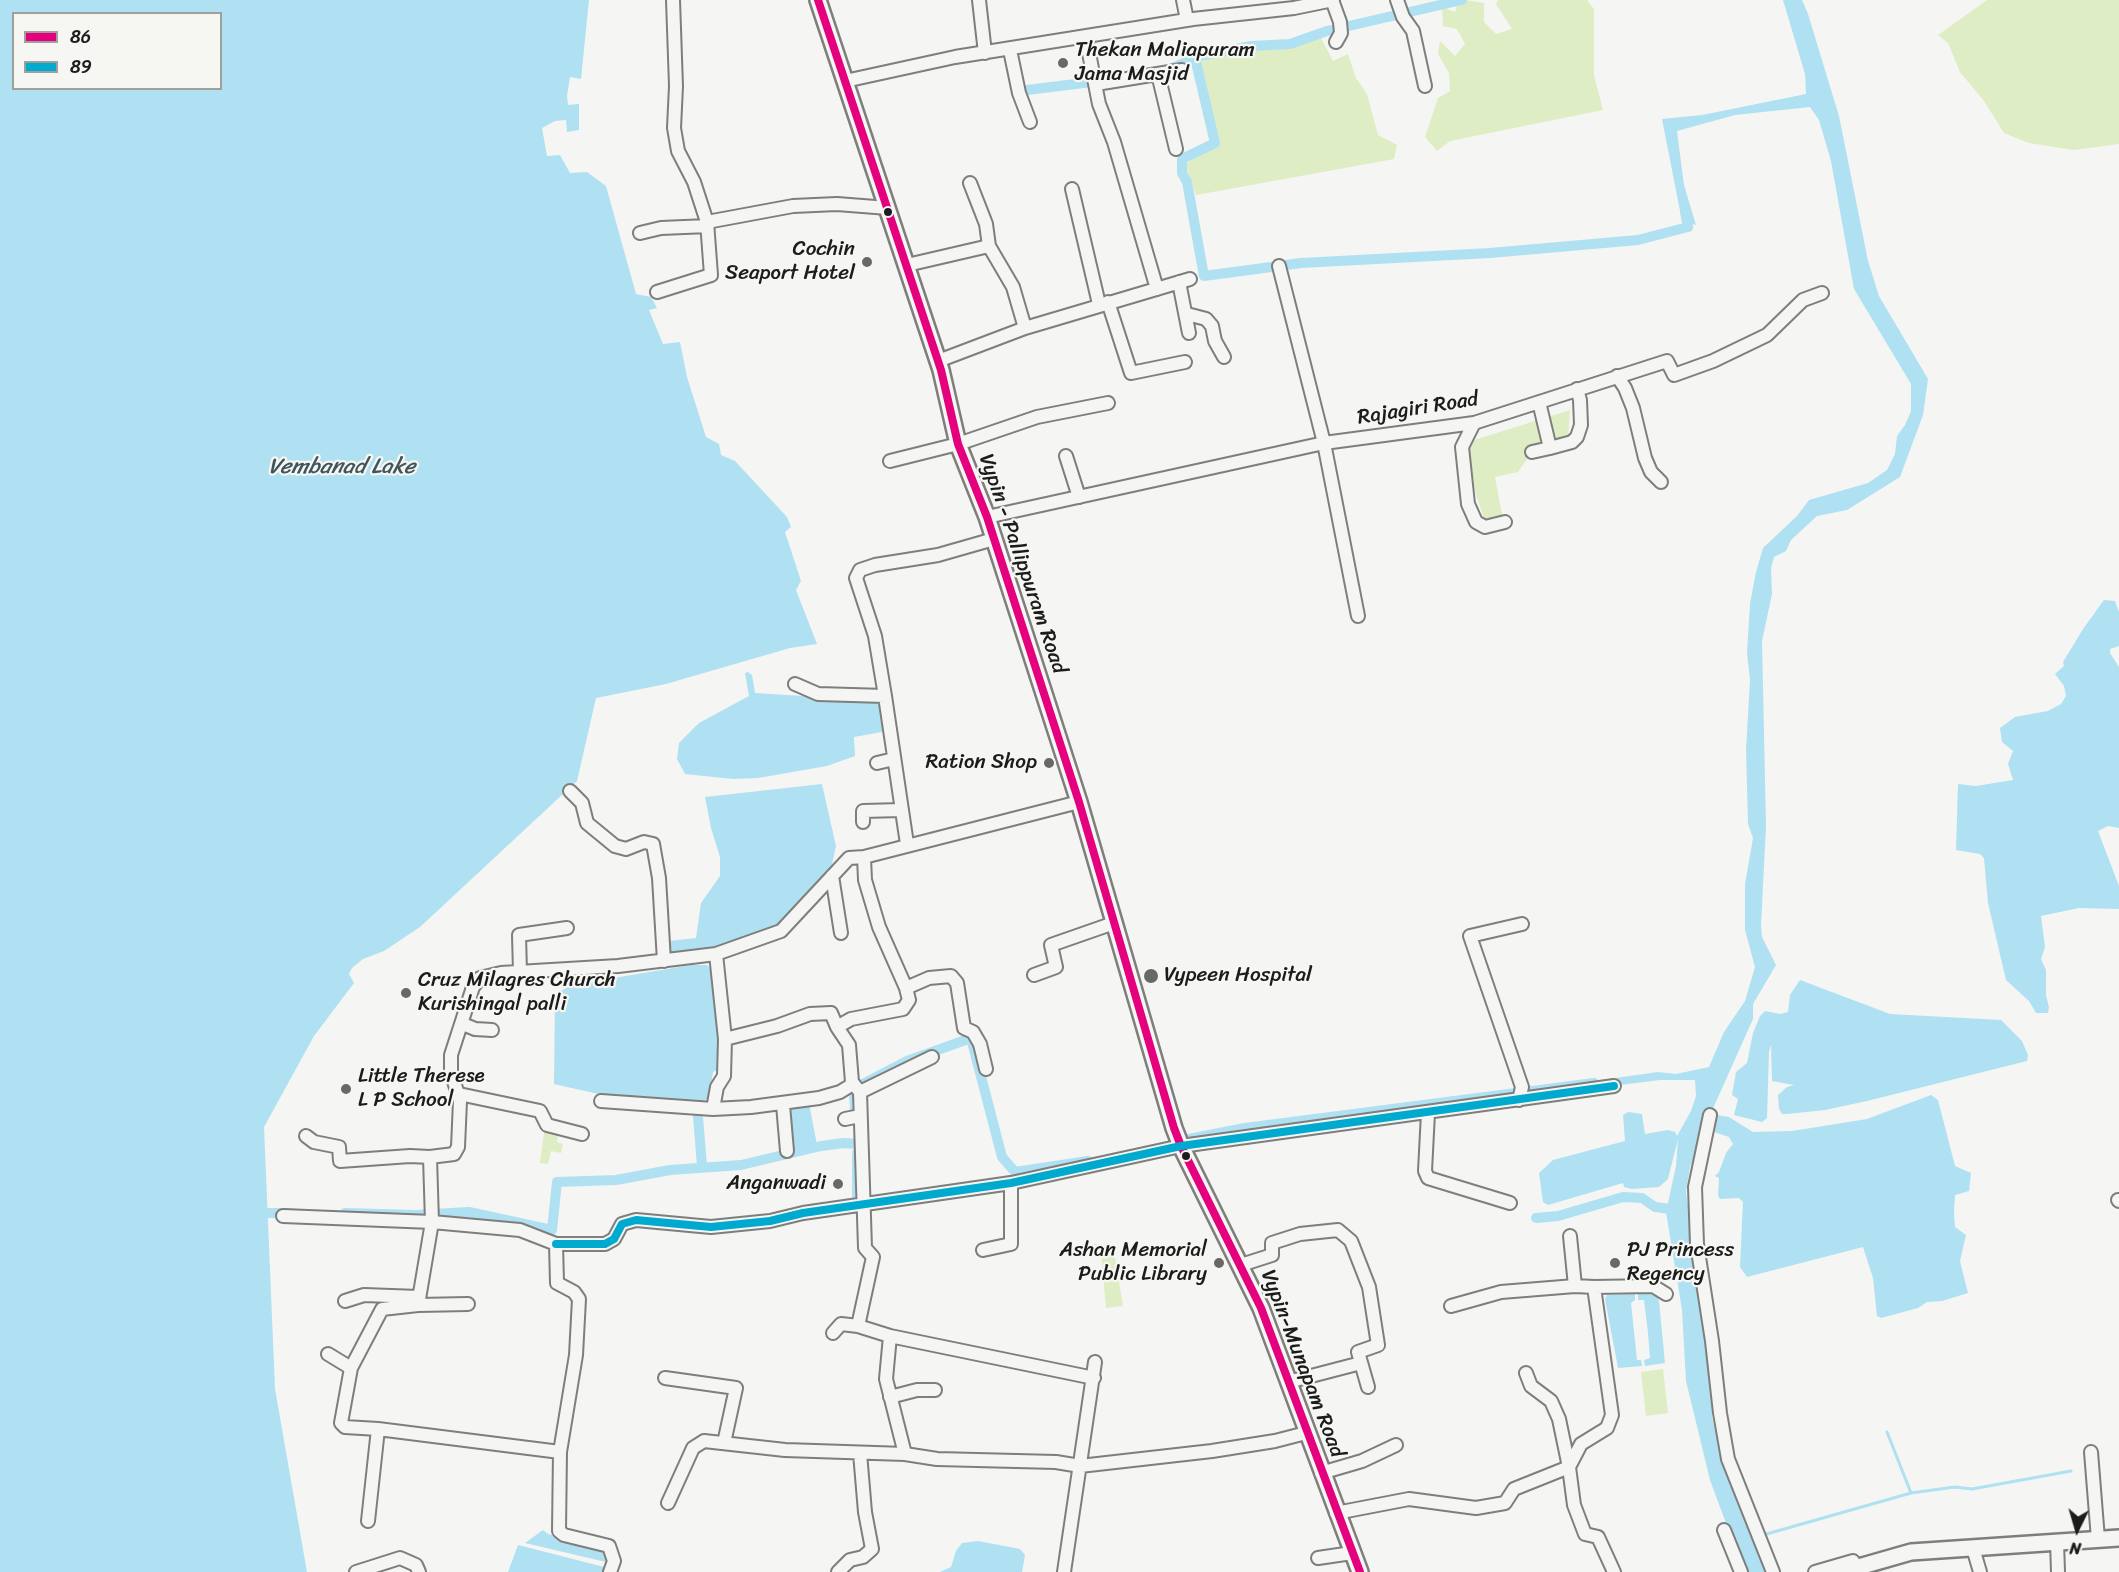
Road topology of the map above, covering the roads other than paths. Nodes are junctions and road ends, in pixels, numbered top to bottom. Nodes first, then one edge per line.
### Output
1 (673, 0) edge
2 (818, 0) edge
3 (979, 0) edge
4 (1183, 0) edge
5 (1332, 0) edge
6 (1400, 9) edge
7 (1186, 20) junction
8 (1339, 32) dead end
9 (1086, 38) junction
10 (1010, 50) junction
11 (985, 53) junction
12 (1182, 70) dead end
13 (1158, 74) junction
14 (845, 81) junction
15 (1096, 82) junction
16 (1425, 86) dead end
17 (1030, 122) dead end
18 (1176, 149) dead end
19 (970, 183) dead end
20 (1072, 189) dead end
21 (888, 208) junction
22 (708, 224) junction
23 (640, 233) dead end
24 (990, 246) junction
25 (907, 265) junction
26 (1279, 266) dead end
27 (1157, 289) junction
28 (657, 292) dead end
29 (1822, 292) dead end
30 (1104, 303) junction
31 (1187, 314) junction
32 (1025, 328) junction
33 (1189, 333) dead end
34 (1224, 357) dead end
35 (938, 361) junction
36 (1185, 362) dead end
37 (1617, 376) junction
38 (1577, 389) junction
39 (1539, 402) junction
40 (1108, 403) dead end
41 (1474, 423) junction
42 (1324, 443) junction
43 (958, 444) junction
44 (1550, 448) junction
45 (1532, 452) dead end
46 (1066, 456) dead end
47 (890, 462) dead end
48 (1661, 483) dead end
49 (1079, 497) junction
50 (987, 517) junction
51 (1505, 522) dead end
52 (994, 539) junction
53 (1358, 616) dead end
54 (795, 684) dead end
55 (885, 696) junction
56 (894, 759) junction
57 (877, 763) dead end
58 (570, 791) dead end
59 (1079, 802) junction
60 (902, 810) junction
61 (863, 822) dead end
62 (907, 844) junction
63 (864, 857) junction
64 (832, 876) junction
65 (1114, 923) junction
66 (1522, 924) dead end
67 (567, 928) dead end
68 (841, 933) dead end
69 (716, 954) junction
70 (664, 961) junction
71 (520, 972) junction
72 (1034, 975) dead end
73 (906, 988) junction
74 (463, 1024) junction
75 (837, 1027) junction
76 (492, 1030) dead end
77 (725, 1039) junction
78 (932, 1057) dead end
79 (986, 1069) dead end
80 (1614, 1086) dead end
81 (857, 1088) junction
82 (459, 1094) junction
83 (1519, 1100) junction
84 (602, 1101) dead end
85 (783, 1105) junction
86 (706, 1108) junction
87 (1428, 1113) junction
88 (1710, 1115) dead end
89 (860, 1116) junction
90 (845, 1119) dead end
91 (582, 1134) dead end
92 (306, 1136) dead end
93 (1179, 1141) junction
94 (787, 1151) dead end
95 (430, 1157) junction
96 (1011, 1183) junction
97 (1510, 1203) dead end
98 (861, 1206) junction
99 (282, 1216) dead end
100 (432, 1217) junction
101 (1570, 1236) dead end
102 (556, 1244) junction
103 (983, 1250) dead end
104 (1241, 1265) junction
105 (1575, 1286) junction
106 (1594, 1287) junction
107 (1666, 1294) dead end
108 (345, 1301) dead end
109 (419, 1301) junction
110 (468, 1304) dead end
111 (1451, 1306) dead end
112 (858, 1326) junction
113 (833, 1333) dead end
114 (890, 1336) junction
115 (328, 1354) dead end
116 (1095, 1362) dead end
117 (1361, 1363) junction
118 (351, 1368) junction
119 (1526, 1372) dead end
120 (665, 1378) dead end
121 (1094, 1378) junction
122 (1288, 1382) junction
123 (1368, 1387) dead end
124 (935, 1390) dead end
125 (890, 1397) junction
126 (378, 1429) junction
127 (1306, 1432) junction
128 (724, 1443) junction
129 (1396, 1445) dead end
130 (560, 1452) junction
131 (2091, 1452) dead end
132 (860, 1453) junction
133 (905, 1454) junction
134 (1080, 1466) junction
135 (1569, 1467) junction
136 (1321, 1473) junction
137 (668, 1503) dead end
138 (1336, 1513) junction
139 (368, 1521) dead end
140 (1724, 1530) dead end
141 (2119, 1538) edge
142 (2098, 1539) junction
143 (2057, 1542) junction
144 (1973, 1548) junction
145 (1352, 1554) junction
146 (1318, 1558) dead end
147 (1887, 1558) junction
148 (356, 1572) edge
149 (419, 1572) edge
150 (610, 1572) edge
151 (838, 1572) edge
152 (1064, 1572) edge
153 (1360, 1572) edge
154 (1614, 1572) edge
155 (1741, 1572) edge
156 (1773, 1572) edge
157 (1815, 1572) edge
158 (1841, 1572) edge
159 (1860, 1572) edge
160 (1980, 1572) edge
161 (2058, 1572) edge

1 - 22 street
2 - 14 main road, Vypin - Pallippuram Road
3 - 11 street
4 - 7 street
5 - 7 street
5 - 8 street
6 - 16 street
7 - 9 street
9 - 10 street
9 - 15 street
10 - 11 street
10 - 17 street
11 - 14 street
12 - 13 street
13 - 15 street
13 - 18 street
14 - 21 main road, Vypin - Pallippuram Road
15 - 27 street
19 - 24 street
20 - 30 street
21 - 22 street
21 - 25 main road, Vypin - Pallippuram Road
22 - 23 street
22 - 28 street
24 - 25 street
24 - 32 street
25 - 35 main road, Vypin - Pallippuram Road
26 - 42 street
27 - 30 street
27 - 31 street
29 - 37 street, Rajagiri Road
30 - 32 street
30 - 36 street
31 - 33 street
31 - 34 street
32 - 35 street
35 - 43 main road, Vypin - Pallippuram Road
37 - 38 street, Rajagiri Road
37 - 48 street
38 - 39 street, Rajagiri Road
38 - 44 street
39 - 41 street, Rajagiri Road
39 - 44 street
40 - 43 street
41 - 42 street, Rajagiri Road
41 - 51 street
42 - 49 street, Rajagiri Road
42 - 53 street
43 - 47 street
43 - 50 main road, Vypin - Pallippuram Road
44 - 45 street
46 - 49 street
49 - 50 street, Rajagiri Road
50 - 52 main road, Vypin - Pallippuram Road
52 - 55 street
52 - 59 main road, Vypin - Pallippuram Road
54 - 55 street
55 - 56 street
56 - 57 street
56 - 60 street
58 - 70 street
59 - 62 street
59 - 65 main road, Vypin - Pallippuram Road
60 - 61 street
60 - 62 street
62 - 63 street
63 - 64 street
63 - 73 street
64 - 68 street
64 - 69 street
65 - 72 street
65 - 93 main road, Vypin - Pallippuram Road
66 - 83 street
67 - 71 street
69 - 70 street
69 - 77 street
70 - 71 street
71 - 74 street
73 - 75 street
73 - 79 street
74 - 76 street
74 - 82 street
75 - 77 street
75 - 81 street
77 - 86 street
78 - 81 street
80 - 83 street
81 - 85 street
81 - 89 street
82 - 91 street
82 - 95 street
83 - 87 street
84 - 86 street
85 - 86 street
85 - 94 street
87 - 93 street
87 - 97 street
88 - 156 street
89 - 90 street
89 - 98 street
92 - 95 street
93 - 96 street
93 - 104 main road, Vypin-Munapam Road
95 - 100 street
96 - 98 street
96 - 103 street
98 - 102 street
98 - 112 street
99 - 100 street
100 - 102 street
100 - 109 street
101 - 105 street
102 - 130 street
104 - 117 street
104 - 122 main road, Vypin-Munapam Road
105 - 106 street
105 - 111 street
106 - 107 street
106 - 135 street
108 - 109 street
109 - 110 street
109 - 118 street
112 - 113 street
112 - 114 street
114 - 121 street
114 - 125 street
115 - 118 street
116 - 121 street
117 - 122 street
117 - 123 street
118 - 126 street
119 - 135 street
120 - 128 street
121 - 134 street
122 - 127 main road, Vypin-Munapam Road
124 - 125 street
125 - 133 street
126 - 130 street
126 - 139 street
127 - 134 street
127 - 136 main road, Vypin-Munapam Road
128 - 132 street
128 - 137 street
129 - 136 street
130 - 150 street
131 - 142 street
132 - 133 street
132 - 151 street
133 - 134 street
134 - 152 street
135 - 138 street
135 - 154 street
136 - 138 main road, Vypin-Munapam Road
138 - 145 main road, Vypin-Munapam Road
140 - 155 street
141 - 142 main road
142 - 143 main road
143 - 144 main road
143 - 161 street
144 - 147 main road
144 - 160 street
145 - 146 street
145 - 153 main road, Vypin-Munapam Road
147 - 157 street
147 - 158 main road
147 - 159 street
148 - 149 street

